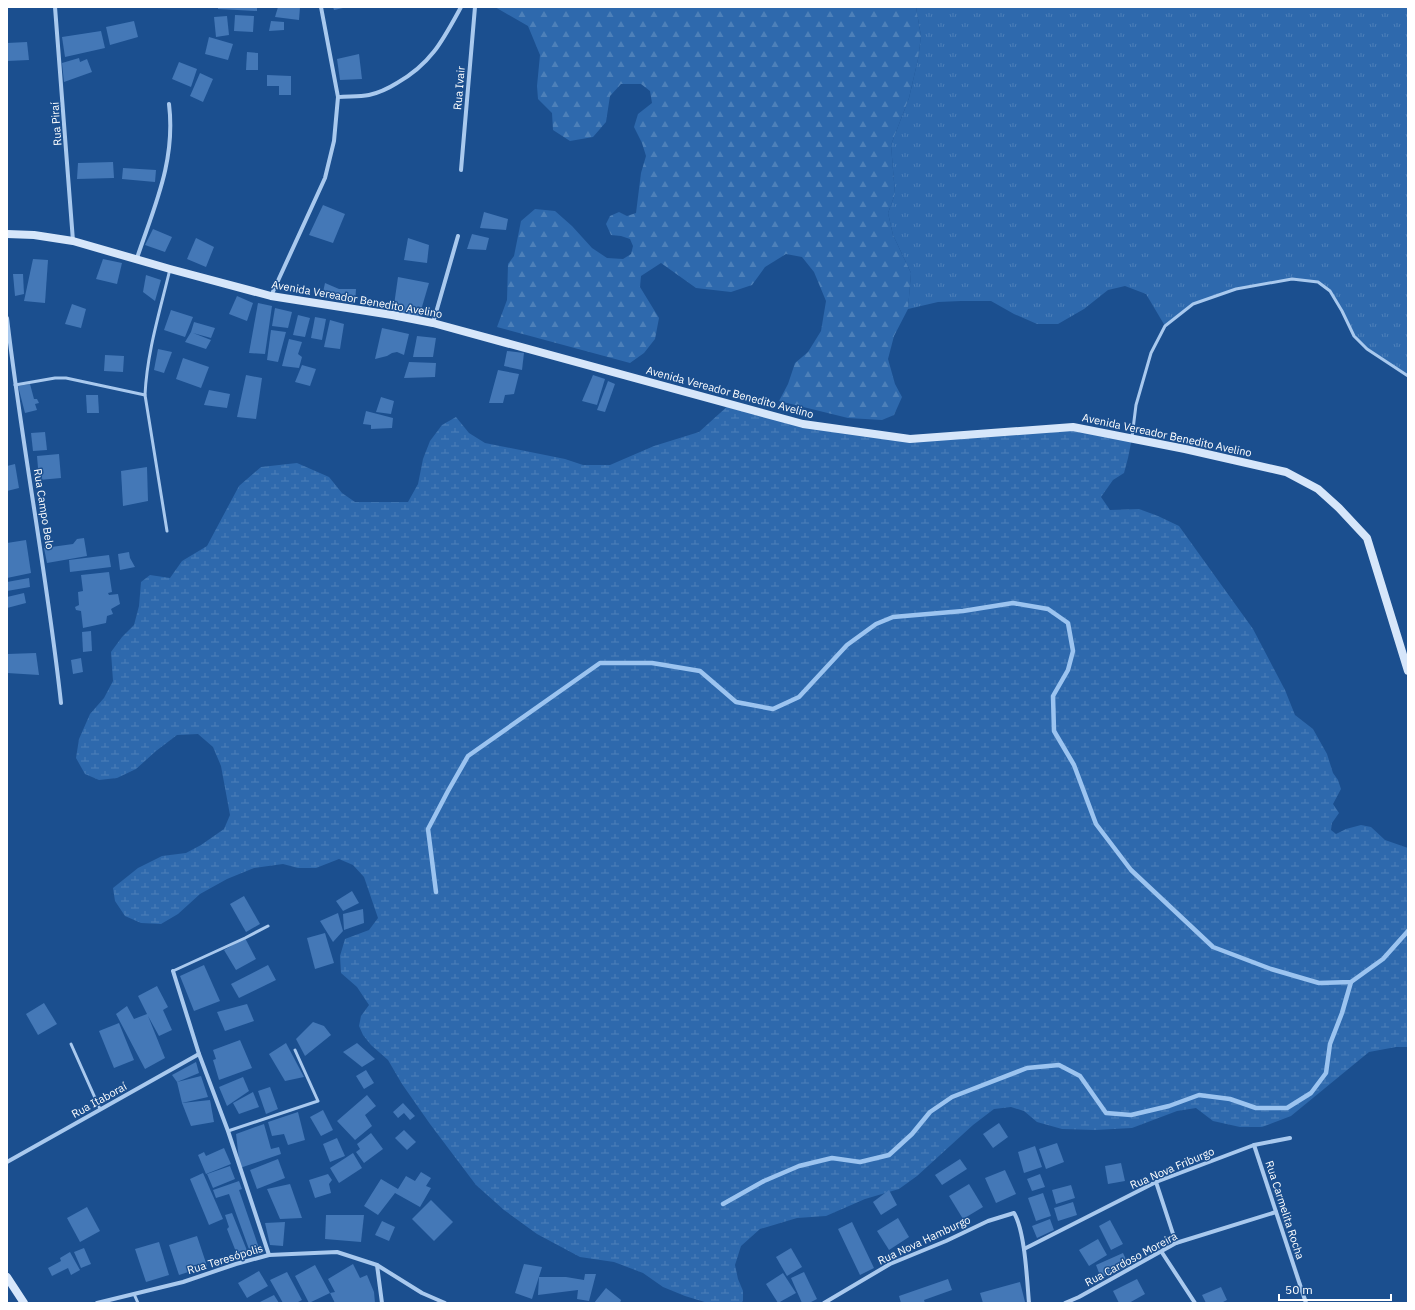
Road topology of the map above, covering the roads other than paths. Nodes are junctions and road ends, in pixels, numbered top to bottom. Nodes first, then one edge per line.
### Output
1 (55, 7) edge
2 (321, 7) edge
3 (461, 7) edge
4 (475, 7) edge
5 (338, 97) junction
6 (169, 104) dead end
7 (461, 170) dead end
8 (7, 234) edge
9 (458, 236) dead end
10 (74, 241) junction
11 (137, 258) junction
12 (170, 269) junction
13 (271, 296) junction
14 (7, 318) edge
15 (434, 323) junction
16 (1408, 376) edge
17 (15, 385) junction
18 (145, 394) junction
19 (1132, 438) junction
20 (167, 531) dead end
21 (1408, 671) edge
22 (61, 703) dead end
23 (268, 926) dead end
24 (174, 971) joint
25 (71, 1044) dead end
26 (295, 1050) dead end
27 (199, 1054) junction
28 (100, 1109) junction
29 (228, 1131) junction
30 (1290, 1138) dead end
31 (1254, 1145) junction
32 (7, 1162) edge
33 (1156, 1182) junction
34 (1276, 1212) junction
35 (1176, 1243) junction
36 (1024, 1249) junction
37 (1161, 1251) junction
38 (269, 1255) junction
39 (377, 1265) junction
40 (7, 1277) edge
41 (134, 1294) junction
42 (24, 1303) edge
43 (97, 1303) edge
44 (138, 1303) edge
45 (382, 1303) edge
46 (445, 1303) edge
47 (824, 1303) edge
48 (1029, 1303) edge
49 (1065, 1303) edge
50 (1195, 1303) edge
51 (1306, 1303) edge

1 - 10 street, Rua Piraí
2 - 5 street
3 - 5 street
4 - 7 street, Rua Ivair
5 - 13 street
6 - 11 street
8 - 10 main road, Avenida Vereador Benedito Avelino
9 - 15 street
10 - 11 main road, Avenida Vereador Benedito Avelino
11 - 12 main road, Avenida Vereador Benedito Avelino
12 - 13 main road, Avenida Vereador Benedito Avelino
12 - 18 lane
13 - 15 main road, Avenida Vereador Benedito Avelino
14 - 17 street, Rua Campo Belo
15 - 19 main road, Avenida Vereador Benedito Avelino
16 - 19 lane
17 - 18 lane
17 - 22 street, Rua Campo Belo
18 - 20 lane
19 - 21 main road, Avenida Vereador Benedito Avelino
23 - 24 lane
24 - 27 street
25 - 28 lane
26 - 29 lane
27 - 28 street, Rua Itaboraí
27 - 29 street
28 - 32 street, Rua Itaboraí
29 - 38 street
30 - 31 street, Rua Nova Friburgo
31 - 33 street, Rua Nova Friburgo
31 - 34 street, Rua Carmelita Rocha
33 - 35 street
33 - 36 street, Rua Nova Friburgo
34 - 35 street, Rua Cardoso Moreira
34 - 51 street, Rua Carmelita Rocha
35 - 37 street, Rua Cardoso Moreira
36 - 47 street, Rua Nova Hamburgo
36 - 48 street
37 - 49 street, Rua Cardoso Moreira
37 - 50 street
38 - 39 street, Rua Teresópolis
38 - 41 street, Rua Teresópolis
39 - 45 street
39 - 46 street, Rua Teresópolis
40 - 42 main road
41 - 43 street, Rua Teresópolis
41 - 44 lane

